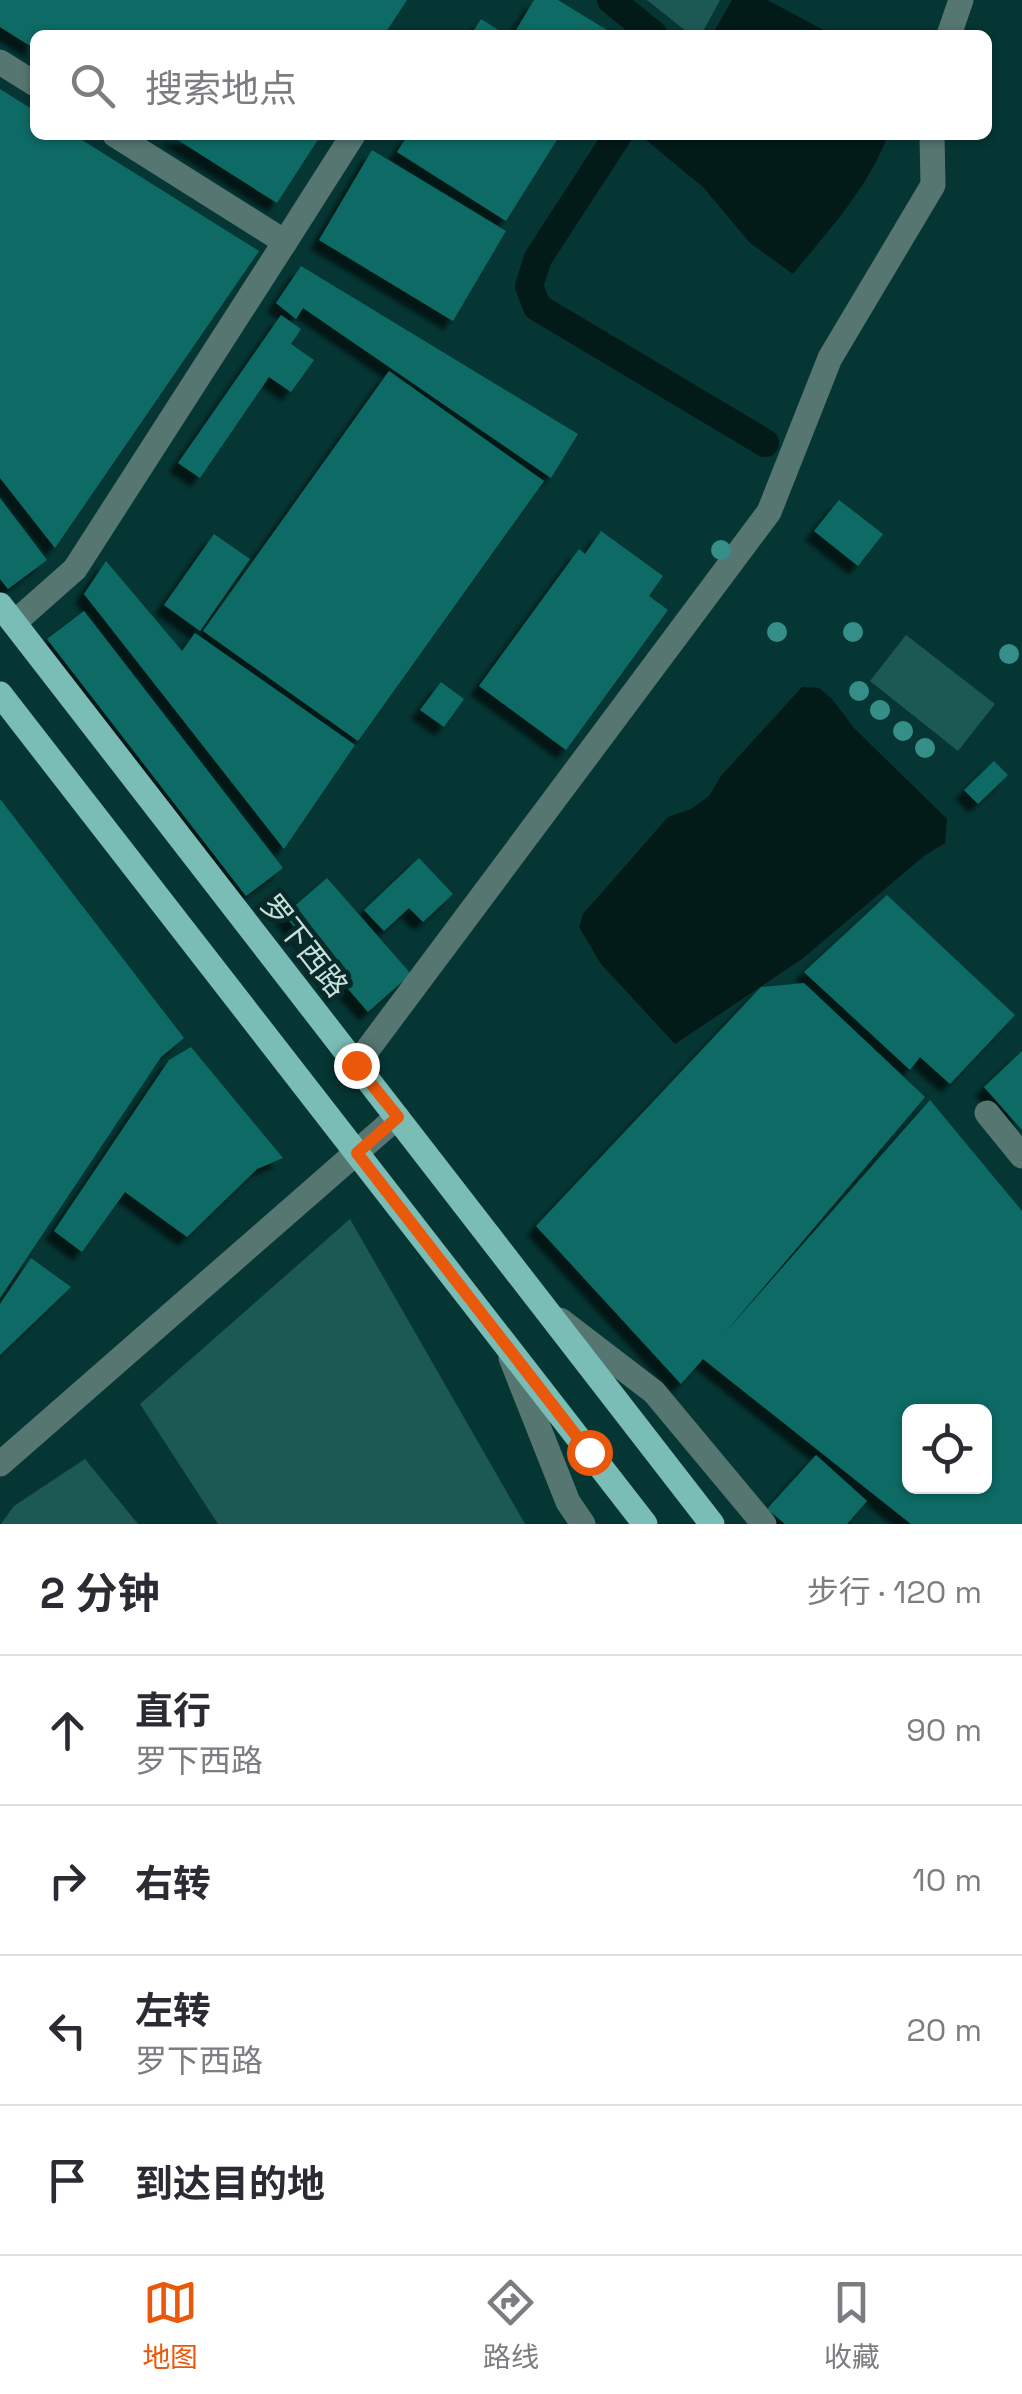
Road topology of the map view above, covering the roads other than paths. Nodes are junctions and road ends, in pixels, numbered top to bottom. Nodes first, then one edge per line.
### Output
1 (960, 0) edge
2 (951, 30) edge
3 (0, 62) edge
4 (30, 81) edge
5 (123, 140) edge
6 (350, 140) edge
7 (932, 140) edge
8 (285, 242) junction
9 (7, 614) edge
10 (0, 694) edge
11 (356, 1065) junction
12 (987, 1114) dead end
13 (398, 1117) junction
14 (357, 1153) junction
15 (1022, 1156) edge
16 (545, 1308) junction
17 (505, 1344) junction
18 (0, 1464) edge
19 (584, 1524) edge
20 (645, 1524) edge
21 (712, 1524) edge
22 (764, 1524) edge

1 - 2 street
3 - 4 street
5 - 8 street
6 - 8 street
7 - 11 street
8 - 9 street
9 - 11 main road, 罗下西路
10 - 14 main road
11 - 13 main road, 罗下西路
12 - 15 street
13 - 14 street
13 - 16 main road, 罗下西路
14 - 17 main road
14 - 18 street
16 - 21 main road, 罗下西路
16 - 22 street
17 - 19 street
17 - 20 main road

